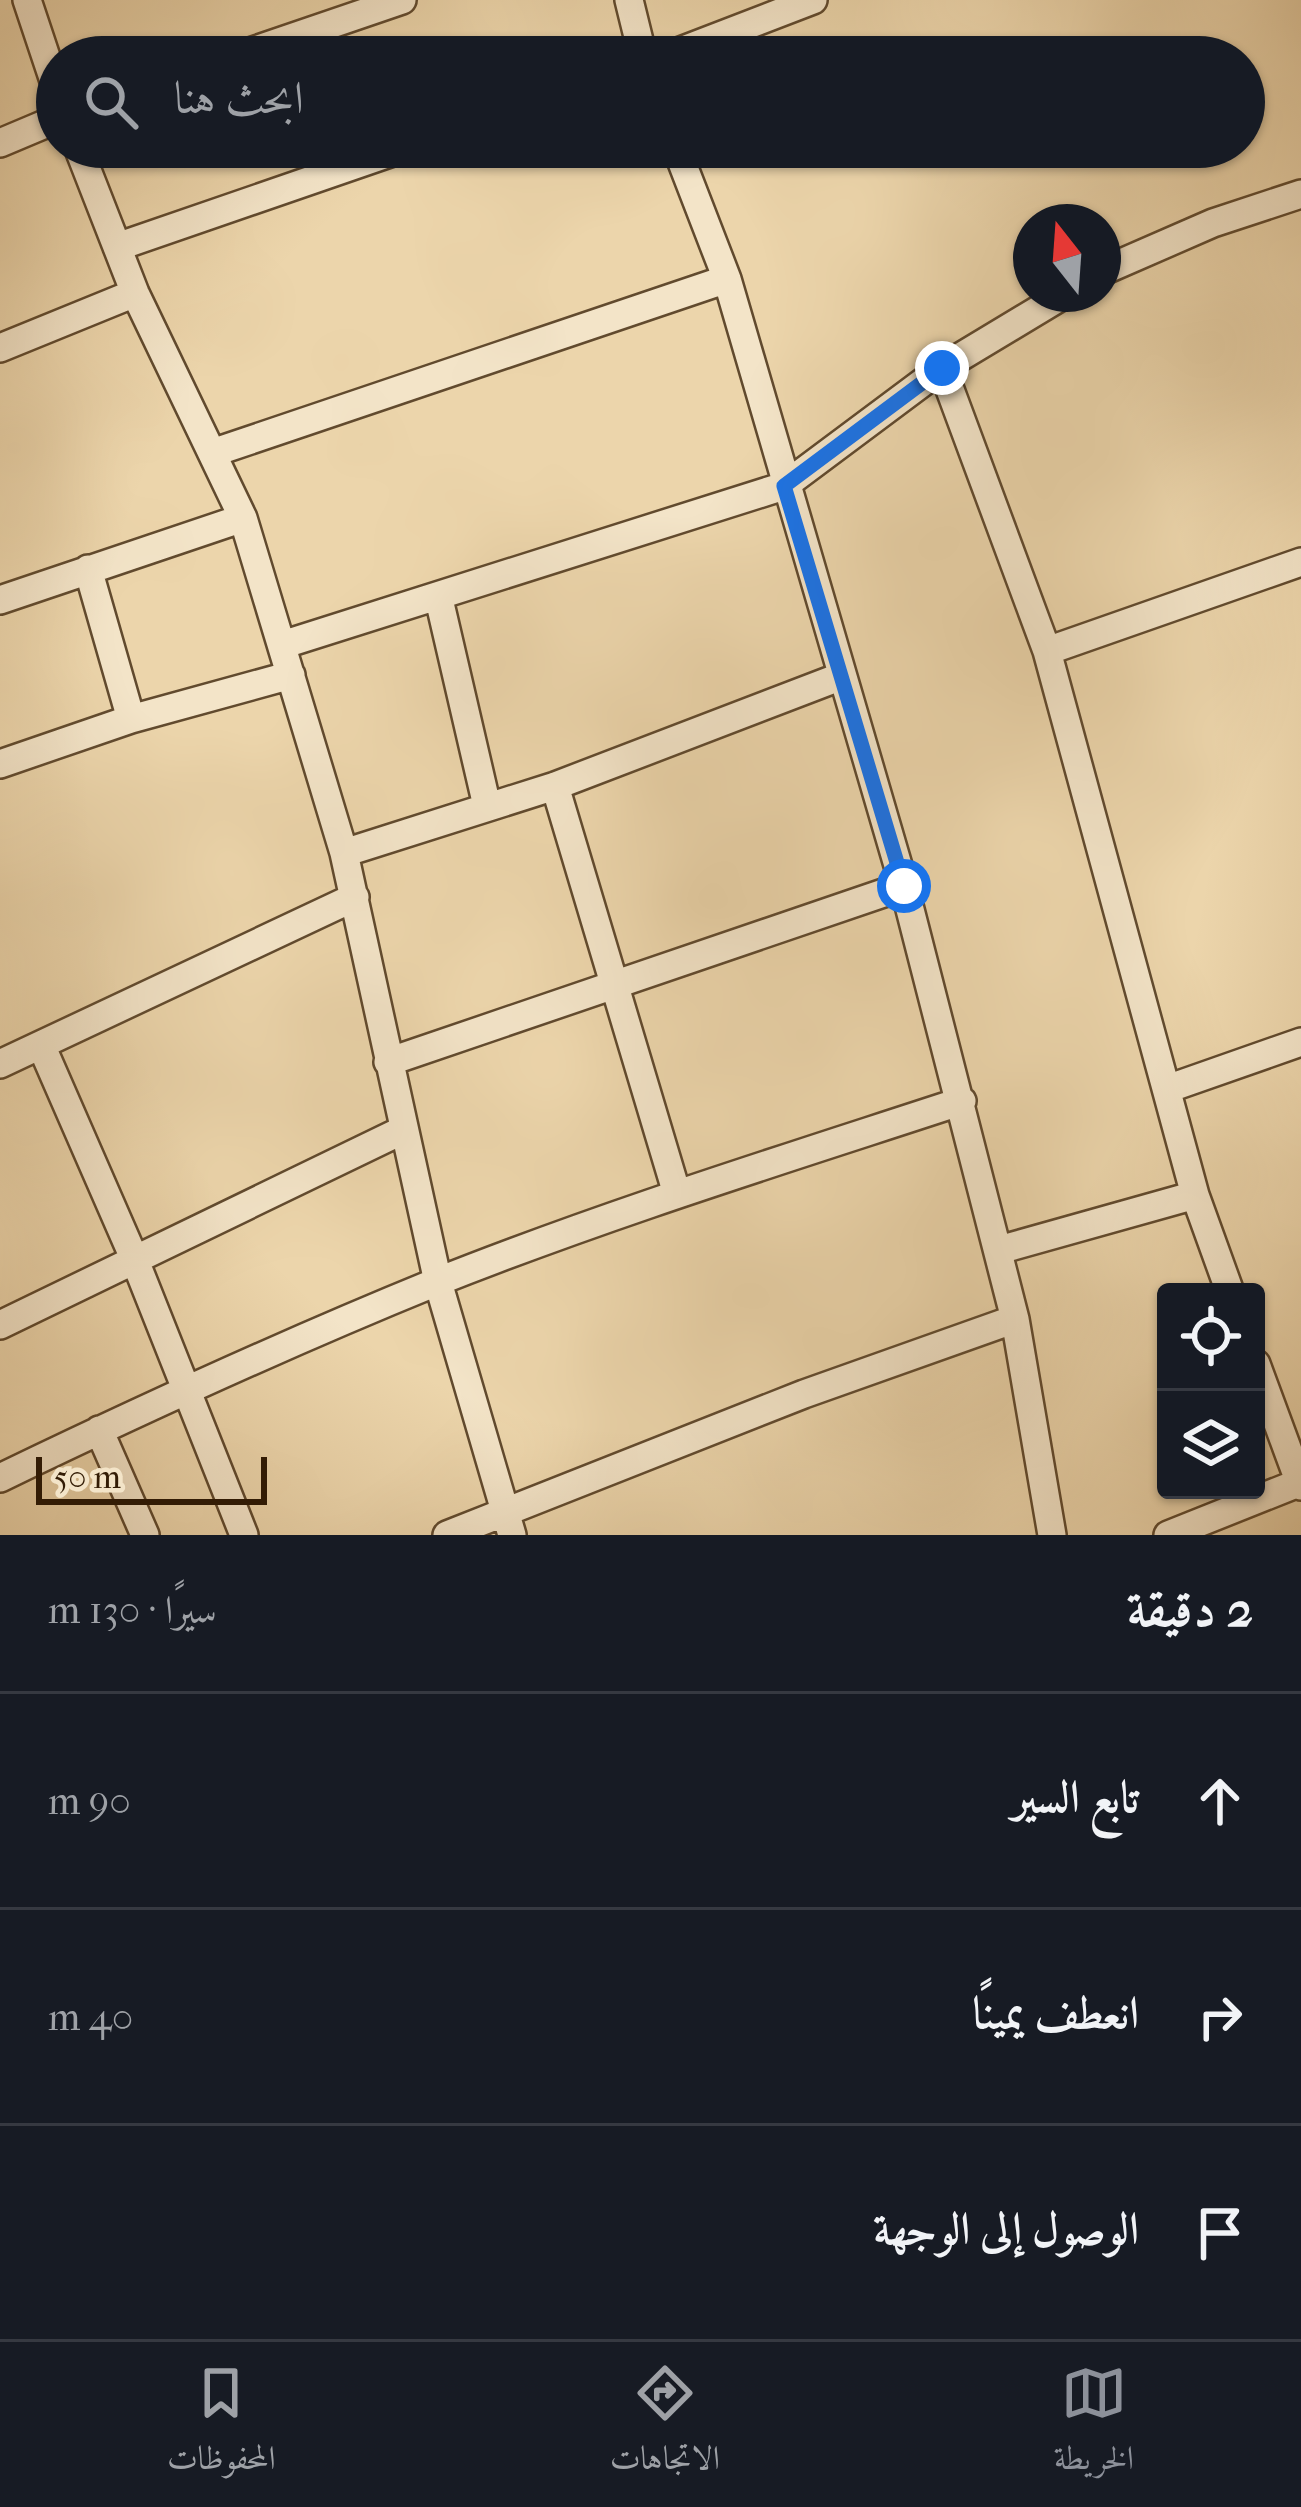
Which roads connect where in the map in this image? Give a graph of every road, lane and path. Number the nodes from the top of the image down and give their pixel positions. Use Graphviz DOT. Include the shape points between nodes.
graph roads {
  1 [pos="27,0"];
  2 [pos="402,0"];
  3 [pos="629,0"];
  4 [pos="813,0"];
  5 [pos="39,36"];
  6 [pos="297,36"];
  7 [pos="638,36"];
  8 [pos="720,36"];
  9 [pos="36,127"];
  10 [pos="0,142"];
  11 [pos="86,168"];
  12 [pos="346,168"];
  13 [pos="684,168"];
  14 [pos="1301,194"];
  15 [pos="117,247"];
  16 [pos="1121,263"];
  17 [pos="727,279"];
  18 [pos="135,293"];
  19 [pos="1035,312"];
  20 [pos="0,348"];
  21 [pos="942,368"];
  22 [pos="212,453"];
  23 [pos="784,486"];
  24 [pos="243,518"];
  25 [pos="1301,562"];
  26 [pos="88,569"];
  27 [pos="440,599"];
  28 [pos="0,600"];
  29 [pos="282,645"];
  30 [pos="1047,650"];
  31 [pos="291,675"];
  32 [pos="842,676"];
  33 [pos="131,719"];
  34 [pos="0,764"];
  35 [pos="555,786"];
  36 [pos="487,806"];
  37 [pos="344,853"];
  38 [pos="904,886"];
  39 [pos="355,897"];
  40 [pos="617,987"];
  41 [pos="1301,1042"];
  42 [pos="41,1045"];
  43 [pos="388,1062"];
  44 [pos="0,1064"];
  45 [pos="1167,1089"];
  46 [pos="962,1101"];
  47 [pos="403,1130"];
  48 [pos="677,1194"];
  49 [pos="1195,1195"];
  50 [pos="999,1250"];
  51 [pos="134,1258"];
  52 [pos="438,1282"];
  53 [pos="1227,1283"];
  54 [pos="1015,1318"];
  55 [pos="0,1325"];
  56 [pos="183,1388"];
  57 [pos="1265,1389"];
  58 [pos="99,1430"];
  59 [pos="0,1478"];
  60 [pos="1300,1484"];
  61 [pos="509,1522"];
  62 [pos="146,1535"];
  63 [pos="244,1535"];
  64 [pos="447,1535"];
  65 [pos="1052,1535"];
  66 [pos="1168,1535"];
  1 -- 5 [label="street"];
  2 -- 6 [label="street"];
  3 -- 7 [label="street"];
  4 -- 8 [label="street"];
  9 -- 10 [label="street"];
  11 -- 15 [label="street"];
  12 -- 15 [label="street"];
  13 -- 17 [label="street"];
  14 -- 16 [label="street"];
  15 -- 18 [label="street"];
  17 -- 22 [label="street"];
  17 -- 23 [label="street"];
  18 -- 20 [label="street"];
  18 -- 22 [label="street"];
  19 -- 21 [label="street"];
  21 -- 23 [label="street"];
  21 -- 30 [label="street"];
  22 -- 24 [label="street"];
  23 -- 27 [label="street"];
  23 -- 32 [label="street"];
  24 -- 26 [label="street"];
  24 -- 29 [label="street"];
  25 -- 30 [label="street"];
  26 -- 28 [label="street"];
  26 -- 33 [label="street"];
  27 -- 29 [label="street"];
  27 -- 36 [label="street"];
  29 -- 31 [label="street"];
  30 -- 45 [label="street"];
  31 -- 33 [label="street"];
  31 -- 37 [label="street"];
  32 -- 35 [label="street"];
  32 -- 38 [label="street"];
  33 -- 34 [label="street"];
  35 -- 36 [label="street"];
  35 -- 40 [label="street"];
  36 -- 37 [label="street"];
  37 -- 39 [label="street"];
  38 -- 40 [label="street"];
  38 -- 46 [label="street"];
  39 -- 42 [label="street"];
  39 -- 43 [label="street"];
  40 -- 43 [label="street"];
  40 -- 48 [label="street"];
  41 -- 45 [label="street"];
  42 -- 44 [label="street"];
  42 -- 51 [label="street"];
  43 -- 47 [label="street"];
  45 -- 49 [label="street"];
  46 -- 48 [label="street"];
  46 -- 50 [label="street"];
  47 -- 51 [label="street"];
  47 -- 52 [label="street"];
  48 -- 52 [label="street"];
  49 -- 50 [label="street"];
  49 -- 53 [label="street"];
  50 -- 54 [label="street"];
  51 -- 55 [label="street"];
  51 -- 56 [label="street"];
  52 -- 56 [label="street"];
  52 -- 61 [label="street"];
  54 -- 61 [label="street"];
  54 -- 65 [label="street"];
  56 -- 58 [label="street"];
  56 -- 63 [label="street"];
  57 -- 60 [label="street"];
  58 -- 59 [label="street"];
  58 -- 62 [label="street"];
  60 -- 66 [label="street"];
  61 -- 64 [label="street"];
}
